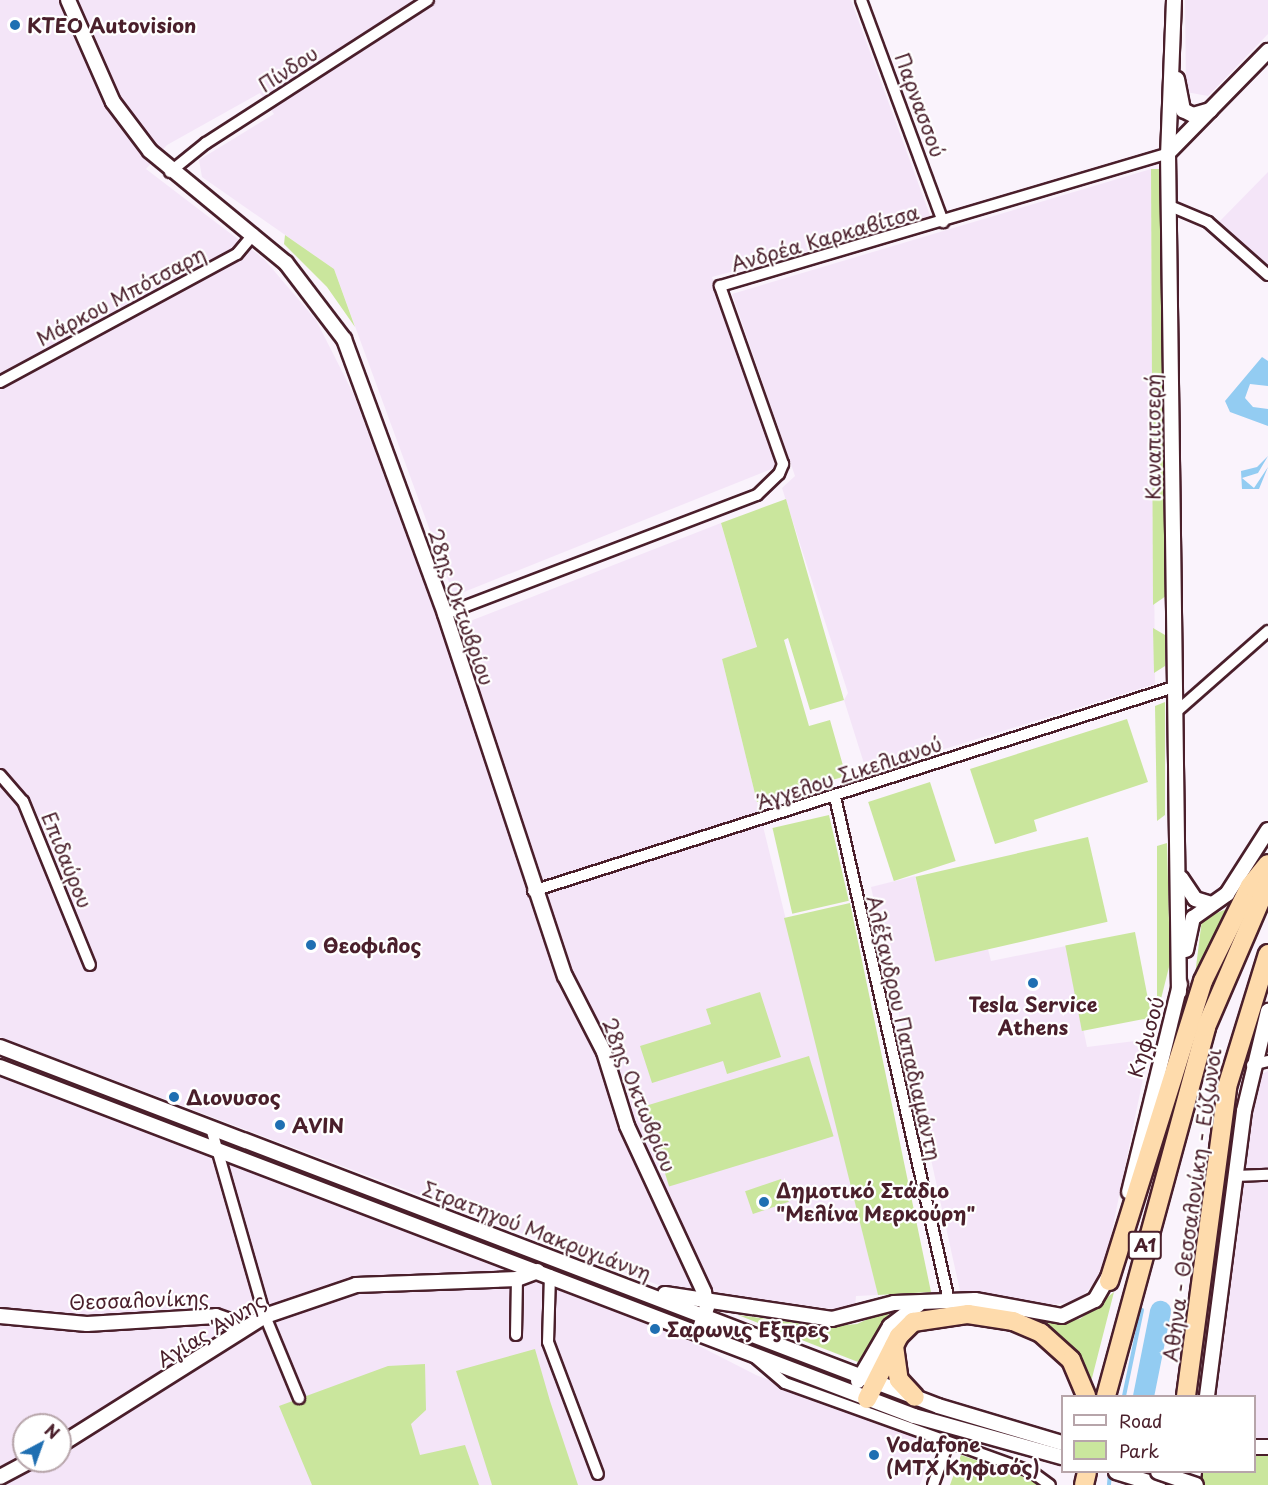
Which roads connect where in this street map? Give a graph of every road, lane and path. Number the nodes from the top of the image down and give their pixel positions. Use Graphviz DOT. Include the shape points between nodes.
graph roads {
  1 [pos="68,0"];
  2 [pos="428,0"];
  3 [pos="1174,0"];
  4 [pos="863,1"];
  5 [pos="1268,51"];
  6 [pos="1173,62"];
  7 [pos="1211,110"];
  8 [pos="1168,153"];
  9 [pos="170,172"];
  10 [pos="1170,206"];
  11 [pos="943,222"];
  12 [pos="254,234"];
  13 [pos="1268,275"];
  14 [pos="0,382"];
  15 [pos="445,614"];
  16 [pos="1268,631"];
  17 [pos="1174,687"];
  18 [pos="1175,713"];
  19 [pos="0,777"];
  20 [pos="835,797"];
  21 [pos="1268,831"];
  22 [pos="1268,864"];
  23 [pos="1179,873"];
  24 [pos="1268,883"];
  25 [pos="533,891"];
  26 [pos="1211,904"];
  27 [pos="1268,954"];
  28 [pos="90,965"];
  29 [pos="1179,992"];
  30 [pos="1268,1011"];
  31 [pos="0,1047"];
  32 [pos="1268,1061"];
  33 [pos="1252,1065"];
  34 [pos="0,1067"];
  35 [pos="211,1128"];
  36 [pos="215,1149"];
  37 [pos="1268,1175"];
  38 [pos="1235,1176"];
  39 [pos="543,1255"];
  40 [pos="544,1273"];
  41 [pos="517,1279"];
  42 [pos="1109,1281"];
  43 [pos="950,1301"];
  44 [pos="918,1305"];
  45 [pos="706,1307"];
  46 [pos="0,1316"];
  47 [pos="265,1316"];
  48 [pos="699,1332"];
  49 [pos="237,1333"];
  50 [pos="516,1335"];
  51 [pos="894,1346"];
  52 [pos="747,1351"];
  53 [pos="868,1378"];
  54 [pos="1086,1395"];
  55 [pos="1106,1395"];
  56 [pos="1186,1395"];
  57 [pos="1207,1395"];
  58 [pos="860,1396"];
  59 [pos="915,1397"];
  60 [pos="299,1398"];
  61 [pos="72,1437"];
  62 [pos="948,1443"];
  63 [pos="1061,1443"];
  64 [pos="1061,1457"];
  65 [pos="1119,1473"];
  66 [pos="1161,1473"];
  67 [pos="598,1474"];
  68 [pos="933,1485"];
  69 [pos="1050,1485"];
  70 [pos="1158,1485"];
  71 [pos="1194,1485"];
  1 -- 9 [label="street, 28ης Οκτωβρίου" via="113,102"];
  2 -- 9 [label="street, Πίνδου" via="206,143"];
  3 -- 6 [label="street, Καναπιτσερή"];
  4 -- 11 [label="street, Παρνασσού"];
  5 -- 7 [label="street"];
  6 -- 7 [label="street" via="1181,108 1193,115"];
  6 -- 8 [label="street, Καναπιτσερή"];
  7 -- 8 [label="street"];
  8 -- 10 [label="street, Καναπιτσερή"];
  8 -- 11 [label="street, Ανδρέα Καρκαβίτσα"];
  9 -- 12 [label="street, 28ης Οκτωβρίου"];
  10 -- 13 [label="street" via="1208,222"];
  10 -- 17 [label="street, Καναπιτσερή"];
  11 -- 15 [label="street, Ανδρέα Καρκαβίτσα" via="720,286 783,464 761,492"];
  12 -- 14 [label="street, Μάρκου Μπότσαρη" via="237,254"];
  12 -- 15 [label="street, 28ης Οκτωβρίου" via="306,284 344,339"];
  15 -- 25 [label="street, 28ης Οκτωβρίου"];
  16 -- 18 [label="street"];
  17 -- 18 [label="street, Καναπιτσερή"];
  17 -- 20 [label="street, Άγγελου Σικελιανού"];
  18 -- 23 [label="street, Καναπιτσερή"];
  19 -- 28 [label="street, Επιδαύρου" via="23,801"];
  20 -- 25 [label="street, Άγγελου Σικελιανού"];
  20 -- 43 [label="street, Αλέξανδρου Παπαδιαμάντη"];
  21 -- 26 [label="street, Κηφισού" via="1227,894"];
  22 -- 42 [label="highway" via="1234,913 1203,981"];
  23 -- 26 [label="street" via="1195,899"];
  23 -- 29 [label="street, Καναπιτσερή"];
  24 -- 55 [label="highway, Αθήνα - Θεσσαλονίκη - Εύζωνοι / Α1" via="1206,1027"];
  25 -- 45 [label="street, 28ης Οκτωβρίου" via="565,976 604,1052 627,1126"];
  26 -- 29 [label="street, Κηφισού" via="1190,923"];
  27 -- 56 [label="highway, Αθήνα - Θεσσαλονίκη - Εύζωνοι" via="1227,1087"];
  29 -- 42 [label="street, Κηφισού" via="1154,1076"];
  30 -- 33 [label="street"];
  31 -- 35 [label="street, Στρατηγού Μακρυγιάννη"];
  32 -- 33 [label="street"];
  33 -- 38 [label="street"];
  34 -- 36 [label="street, Στρατηγού Μακρυγιάννη"];
  35 -- 36 [label="street"];
  35 -- 39 [label="street, Στρατηγού Μακρυγιάννη"];
  36 -- 40 [label="street, Στρατηγού Μακρυγιάννη"];
  36 -- 47 [label="street"];
  37 -- 38 [label="street"];
  38 -- 57 [label="street"];
  39 -- 40 [label="street"];
  39 -- 45 [label="street, Στρατηγού Μακρυγιάννη" via="635,1290"];
  40 -- 41 [label="street, Αγίας Άννης"];
  40 -- 48 [label="street, Στρατηγού Μακρυγιάννη"];
  40 -- 67 [label="street" via="548,1341"];
  41 -- 47 [label="street, Αγίας Άννης" via="356,1285"];
  41 -- 50 [label="street"];
  42 -- 43 [label="street" via="1090,1304 1062,1316 987,1300"];
  43 -- 44 [label="street"];
  44 -- 45 [label="street" via="894,1303 832,1319"];
  44 -- 53 [label="street" via="890,1326"];
  45 -- 48 [label="street"];
  45 -- 53 [label="street"];
  46 -- 49 [label="street, Θεσσαλονίκης" via="87,1324 216,1316 227,1320"];
  47 -- 49 [label="street, Αγίας Άννης"];
  47 -- 60 [label="street"];
  48 -- 52 [label="street, Στρατηγού Μακρυγιάννη"];
  49 -- 61 [label="street, Αγίας Άννης"];
  51 -- 53 [label="highway"];
  51 -- 54 [label="highway" via="913,1322 929,1316 979,1314 1013,1321 1064,1351 1082,1377"];
  51 -- 59 [label="highway" via="899,1380"];
  52 -- 58 [label="street, Στρατηγού Μακρυγιάννη"];
  52 -- 62 [label="street" via="786,1383"];
  53 -- 58 [label="highway"];
  53 -- 59 [label="street"];
  58 -- 64 [label="street, Στρατηγού Μακρυγιάννη" via="932,1422"];
  59 -- 63 [label="street"];
  62 -- 68 [label="street"];
  62 -- 69 [label="street" via="1032,1472"];
  65 -- 70 [label="street"];
  66 -- 71 [label="street, bridge"];
}
